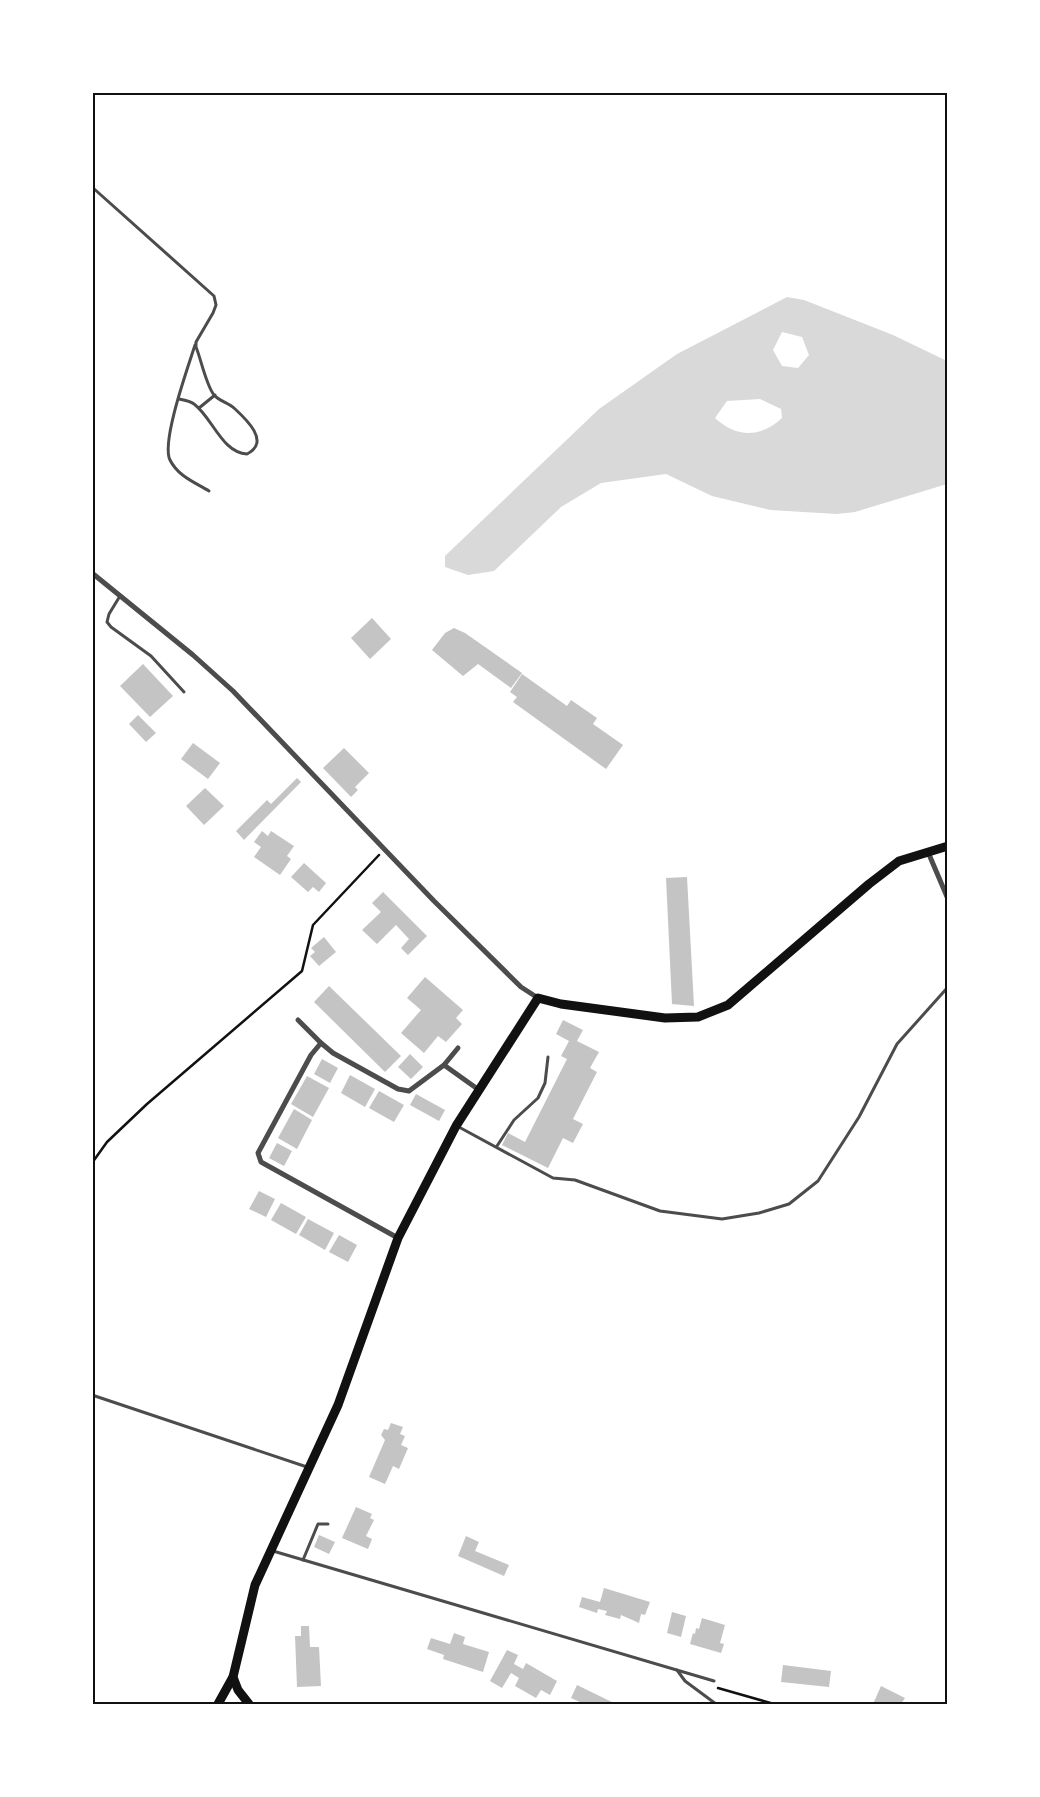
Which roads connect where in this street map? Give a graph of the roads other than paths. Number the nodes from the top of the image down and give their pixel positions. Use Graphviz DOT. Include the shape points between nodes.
graph roads {
  1 [pos="92,187"];
  2 [pos="196,342"];
  3 [pos="214,395"];
  4 [pos="179,398"];
  5 [pos="199,408"];
  6 [pos="209,491"];
  7 [pos="92,573"];
  8 [pos="121,596"];
  9 [pos="184,692"];
  10 [pos="948,846"];
  11 [pos="928,851"];
  12 [pos="948,899"];
  13 [pos="948,987"];
  14 [pos="538,998"];
  15 [pos="298,1020"];
  16 [pos="321,1043"];
  17 [pos="458,1048"];
  18 [pos="548,1057"];
  19 [pos="444,1064"];
  20 [pos="479,1090"];
  21 [pos="456,1126"];
  22 [pos="497,1146"];
  23 [pos="398,1238"];
  24 [pos="92,1395"];
  25 [pos="310,1468"];
  26 [pos="328,1524"];
  27 [pos="269,1550"];
  28 [pos="303,1560"];
  29 [pos="676,1669"];
  30 [pos="233,1678"];
  31 [pos="714,1681"];
  32 [pos="218,1704"];
  33 [pos="249,1704"];
  34 [pos="716,1704"];
  1 -- 2 [label="lane" via="214,296 216,305 213,313"];
  2 -- 3 [label="lane"];
  2 -- 4 [label="lane"];
  3 -- 5 [label="lane"];
  3 -- 5 [label="lane" via="234,408 257,434 257,445 253,451 248,454 235,451"];
  4 -- 5 [label="lane"];
  4 -- 6 [label="lane" via="170,429 170,459 180,474"];
  7 -- 8 [label="street"];
  8 -- 9 [label="lane" via="108,614 107,622 151,656"];
  8 -- 14 [label="street" via="233,691 521,987"];
  10 -- 11 [label="main road"];
  11 -- 12 [label="street"];
  11 -- 14 [label="main road" via="898,861 728,1005 698,1017 665,1018"];
  13 -- 22 [label="lane" via="897,1044 858,1117 818,1181 789,1204 722,1219 660,1211 575,1180 553,1178"];
  14 -- 20 [label="main road"];
  15 -- 16 [label="street"];
  16 -- 19 [label="street" via="398,1089 409,1091"];
  16 -- 23 [label="street" via="311,1055 258,1153 261,1162"];
  17 -- 19 [label="street"];
  18 -- 22 [label="lane" via="545,1083 538,1098 514,1120"];
  19 -- 20 [label="street"];
  20 -- 21 [label="main road"];
  21 -- 22 [label="lane"];
  21 -- 23 [label="main road"];
  23 -- 25 [label="main road" via="338,1405"];
  24 -- 25 [label="lane"];
  25 -- 27 [label="main road"];
  26 -- 28 [label="lane" via="318,1524"];
  27 -- 28 [label="lane"];
  27 -- 30 [label="main road" via="255,1585"];
  28 -- 29 [label="lane"];
  29 -- 31 [label="lane"];
  29 -- 34 [label="lane" via="685,1681"];
  30 -- 32 [label="main road"];
  30 -- 33 [label="main road"];
}
